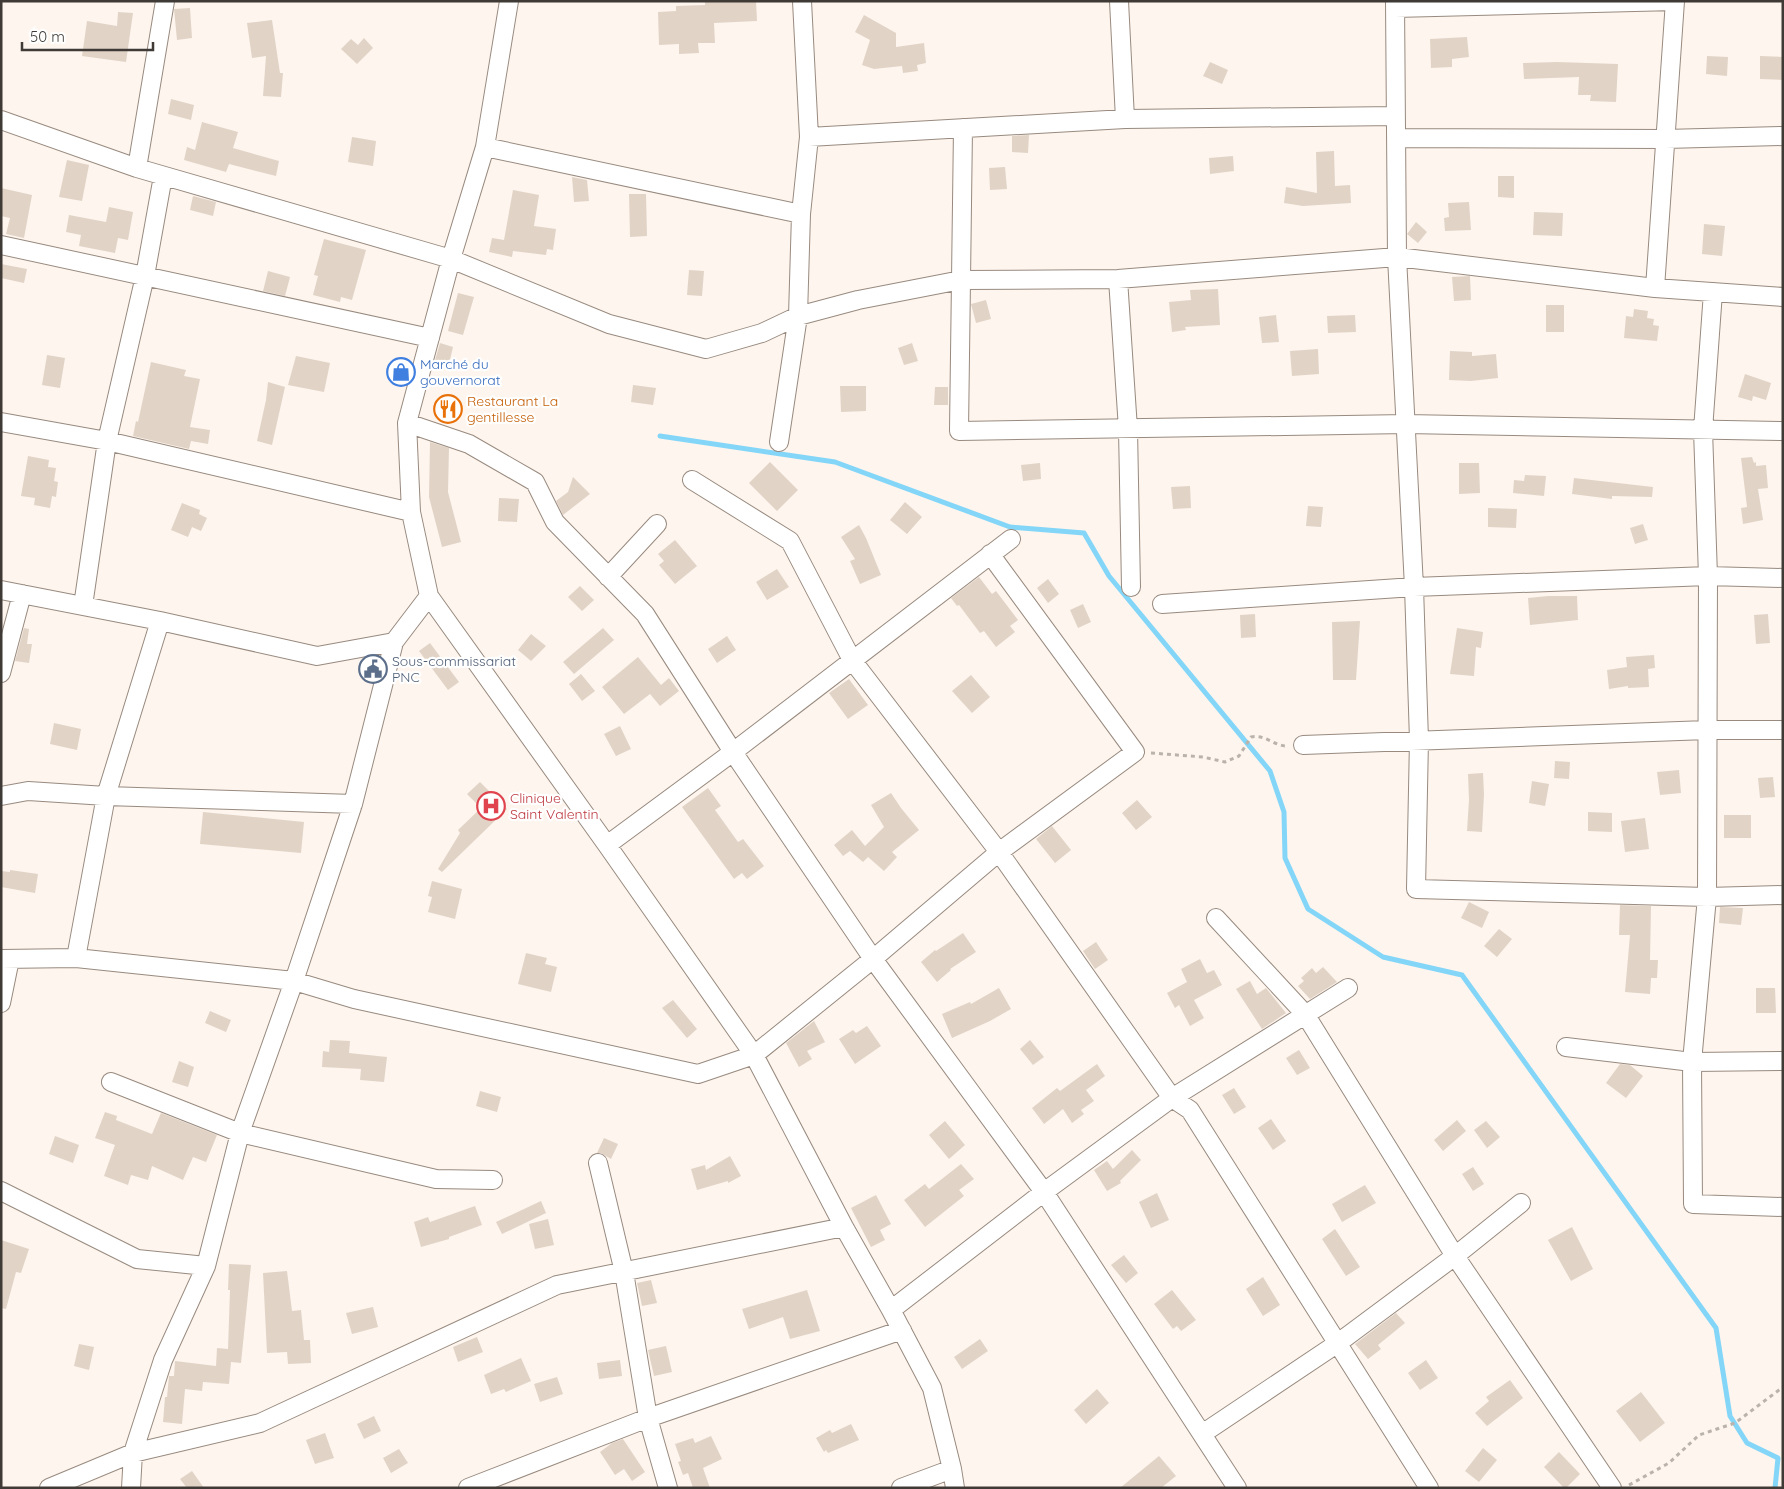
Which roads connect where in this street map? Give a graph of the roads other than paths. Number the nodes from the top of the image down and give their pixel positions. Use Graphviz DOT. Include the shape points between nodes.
graph roads {
  1 [pos="165,1"];
  2 [pos="509,1"];
  3 [pos="802,1"];
  4 [pos="1119,1"];
  5 [pos="1675,1"];
  6 [pos="1395,4"];
  7 [pos="1396,116"];
  8 [pos="1,120"];
  9 [pos="1126,120"];
  10 [pos="963,128"];
  11 [pos="1783,136"];
  12 [pos="808,137"];
  13 [pos="1396,138"];
  14 [pos="1665,139"];
  15 [pos="486,147"];
  16 [pos="137,168"];
  17 [pos="163,176"];
  18 [pos="801,214"];
  19 [pos="1,245"];
  20 [pos="1396,257"];
  21 [pos="451,259"];
  22 [pos="145,276"];
  23 [pos="1118,278"];
  24 [pos="961,280"];
  25 [pos="1655,288"];
  26 [pos="1713,292"];
  27 [pos="1783,297"];
  28 [pos="798,316"];
  29 [pos="430,338"];
  30 [pos="1,422"];
  31 [pos="407,423"];
  32 [pos="1406,424"];
  33 [pos="1128,429"];
  34 [pos="1704,430"];
  35 [pos="1783,432"];
  36 [pos="108,441"];
  37 [pos="779,442"];
  38 [pos="692,480"];
  39 [pos="411,512"];
  40 [pos="657,524"];
  41 [pos="1011,539"];
  42 [pos="990,554"];
  43 [pos="1708,576"];
  44 [pos="608,577"];
  45 [pos="1783,578"];
  46 [pos="1131,587"];
  47 [pos="1414,587"];
  48 [pos="1,590"];
  49 [pos="22,594"];
  50 [pos="429,596"];
  51 [pos="1162,604"];
  52 [pos="83,606"];
  53 [pos="160,621"];
  54 [pos="394,642"];
  55 [pos="852,660"];
  56 [pos="1,673"];
  57 [pos="1707,730"];
  58 [pos="1783,730"];
  59 [pos="1419,740"];
  60 [pos="1303,745"];
  61 [pos="733,752"];
  62 [pos="1,796"];
  63 [pos="106,796"];
  64 [pos="353,804"];
  65 [pos="607,845"];
  66 [pos="999,852"];
  67 [pos="1783,895"];
  68 [pos="1707,897"];
  69 [pos="1216,918"];
  70 [pos="76,958"];
  71 [pos="5,959"];
  72 [pos="873,959"];
  73 [pos="294,981"];
  74 [pos="1348,988"];
  75 [pos="1,1003"];
  76 [pos="1305,1014"];
  77 [pos="1566,1047"];
  78 [pos="754,1055"];
  79 [pos="1783,1061"];
  80 [pos="1692,1062"];
  81 [pos="111,1082"];
  82 [pos="1172,1098"];
  83 [pos="240,1132"];
  84 [pos="598,1163"];
  85 [pos="493,1180"];
  86 [pos="1,1191"];
  87 [pos="1044,1192"];
  88 [pos="1521,1203"];
  89 [pos="1783,1207"];
  90 [pos="844,1227"];
  91 [pos="1455,1256"];
  92 [pos="206,1266"];
  93 [pos="624,1272"];
  94 [pos="891,1310"];
  95 [pos="902,1330"];
  96 [pos="1338,1343"];
  97 [pos="648,1418"];
  98 [pos="1202,1434"];
  99 [pos="133,1453"];
  100 [pos="952,1468"];
  101 [pos="1231,1486"];
  102 [pos="49,1488"];
  103 [pos="131,1488"];
  104 [pos="468,1488"];
  105 [pos="668,1488"];
  106 [pos="901,1488"];
  107 [pos="955,1488"];
  108 [pos="1429,1488"];
  109 [pos="1614,1488"];
  1 -- 16 [label="street"];
  2 -- 15 [label="street"];
  3 -- 12 [label="street"];
  4 -- 9 [label="street"];
  5 -- 6 [label="street"];
  5 -- 14 [label="street"];
  6 -- 7 [label="street"];
  7 -- 9 [label="street"];
  7 -- 13 [label="street"];
  8 -- 16 [label="street"];
  9 -- 10 [label="street"];
  10 -- 12 [label="street"];
  10 -- 24 [label="street"];
  11 -- 14 [label="street"];
  12 -- 18 [label="street"];
  13 -- 14 [label="street"];
  13 -- 20 [label="street"];
  14 -- 25 [label="street"];
  15 -- 18 [label="street"];
  15 -- 21 [label="street"];
  16 -- 17 [label="street"];
  17 -- 21 [label="street"];
  17 -- 22 [label="street"];
  18 -- 28 [label="street"];
  19 -- 22 [label="street"];
  20 -- 23 [label="street"];
  20 -- 25 [label="street"];
  20 -- 32 [label="street"];
  21 -- 28 [label="street" via="609,324 706,349 762,332"];
  21 -- 29 [label="street"];
  22 -- 29 [label="street"];
  22 -- 36 [label="street"];
  23 -- 24 [label="street"];
  23 -- 33 [label="street"];
  24 -- 28 [label="street" via="858,300"];
  24 -- 33 [label="street" via="959,431"];
  25 -- 26 [label="street"];
  26 -- 27 [label="street"];
  26 -- 34 [label="street"];
  28 -- 37 [label="street"];
  29 -- 31 [label="street"];
  30 -- 36 [label="street"];
  31 -- 39 [label="street"];
  31 -- 44 [label="street" via="469,444 535,482 555,522"];
  32 -- 33 [label="street"];
  32 -- 34 [label="street"];
  32 -- 47 [label="street"];
  33 -- 46 [label="street"];
  34 -- 35 [label="street"];
  34 -- 43 [label="street"];
  36 -- 39 [label="street"];
  36 -- 52 [label="street"];
  38 -- 55 [label="street" via="790,541"];
  39 -- 50 [label="street"];
  40 -- 44 [label="street"];
  41 -- 42 [label="street"];
  42 -- 55 [label="street"];
  42 -- 66 [label="street" via="1135,752"];
  43 -- 45 [label="street"];
  43 -- 47 [label="street"];
  43 -- 57 [label="street"];
  44 -- 61 [label="street" via="645,614"];
  47 -- 51 [label="street"];
  47 -- 59 [label="street"];
  48 -- 49 [label="street"];
  49 -- 52 [label="street"];
  49 -- 56 [label="street"];
  50 -- 54 [label="street"];
  50 -- 65 [label="street"];
  52 -- 53 [label="street"];
  53 -- 54 [label="street" via="317,656"];
  53 -- 63 [label="street"];
  54 -- 64 [label="street"];
  55 -- 61 [label="street"];
  55 -- 66 [label="street"];
  57 -- 58 [label="street"];
  57 -- 59 [label="street"];
  57 -- 68 [label="street"];
  59 -- 60 [label="street"];
  59 -- 68 [label="street" via="1416,889"];
  61 -- 65 [label="street"];
  61 -- 72 [label="street"];
  62 -- 63 [label="street" via="28,791"];
  63 -- 64 [label="street"];
  63 -- 70 [label="street"];
  64 -- 73 [label="street"];
  65 -- 78 [label="street"];
  66 -- 72 [label="street"];
  66 -- 82 [label="street"];
  67 -- 68 [label="street"];
  68 -- 80 [label="street"];
  69 -- 76 [label="street"];
  70 -- 71 [label="street"];
  70 -- 73 [label="street"];
  71 -- 75 [label="street"];
  72 -- 78 [label="street"];
  72 -- 87 [label="street"];
  73 -- 78 [label="street" via="354,999 698,1074"];
  73 -- 83 [label="street"];
  74 -- 76 [label="street"];
  76 -- 82 [label="street"];
  76 -- 91 [label="street"];
  77 -- 80 [label="street"];
  78 -- 90 [label="street"];
  79 -- 80 [label="street"];
  80 -- 89 [label="street" via="1693,1204"];
  81 -- 83 [label="street"];
  82 -- 87 [label="street"];
  82 -- 96 [label="street" via="1190,1110"];
  83 -- 85 [label="street" via="436,1179"];
  83 -- 92 [label="street"];
  84 -- 93 [label="street"];
  86 -- 92 [label="street" via="138,1259"];
  87 -- 94 [label="street"];
  87 -- 98 [label="street"];
  88 -- 91 [label="street"];
  90 -- 93 [label="street"];
  90 -- 94 [label="street"];
  91 -- 96 [label="street"];
  91 -- 109 [label="street"];
  92 -- 99 [label="street" via="162,1360"];
  93 -- 97 [label="street"];
  93 -- 99 [label="street" via="557,1285 260,1423"];
  94 -- 95 [label="street"];
  95 -- 97 [label="street"];
  95 -- 100 [label="street" via="932,1388"];
  96 -- 98 [label="street"];
  96 -- 108 [label="street"];
  97 -- 104 [label="street"];
  97 -- 105 [label="street"];
  98 -- 101 [label="street"];
  99 -- 102 [label="street"];
  99 -- 103 [label="street"];
  100 -- 106 [label="street"];
  100 -- 107 [label="street"];
}
